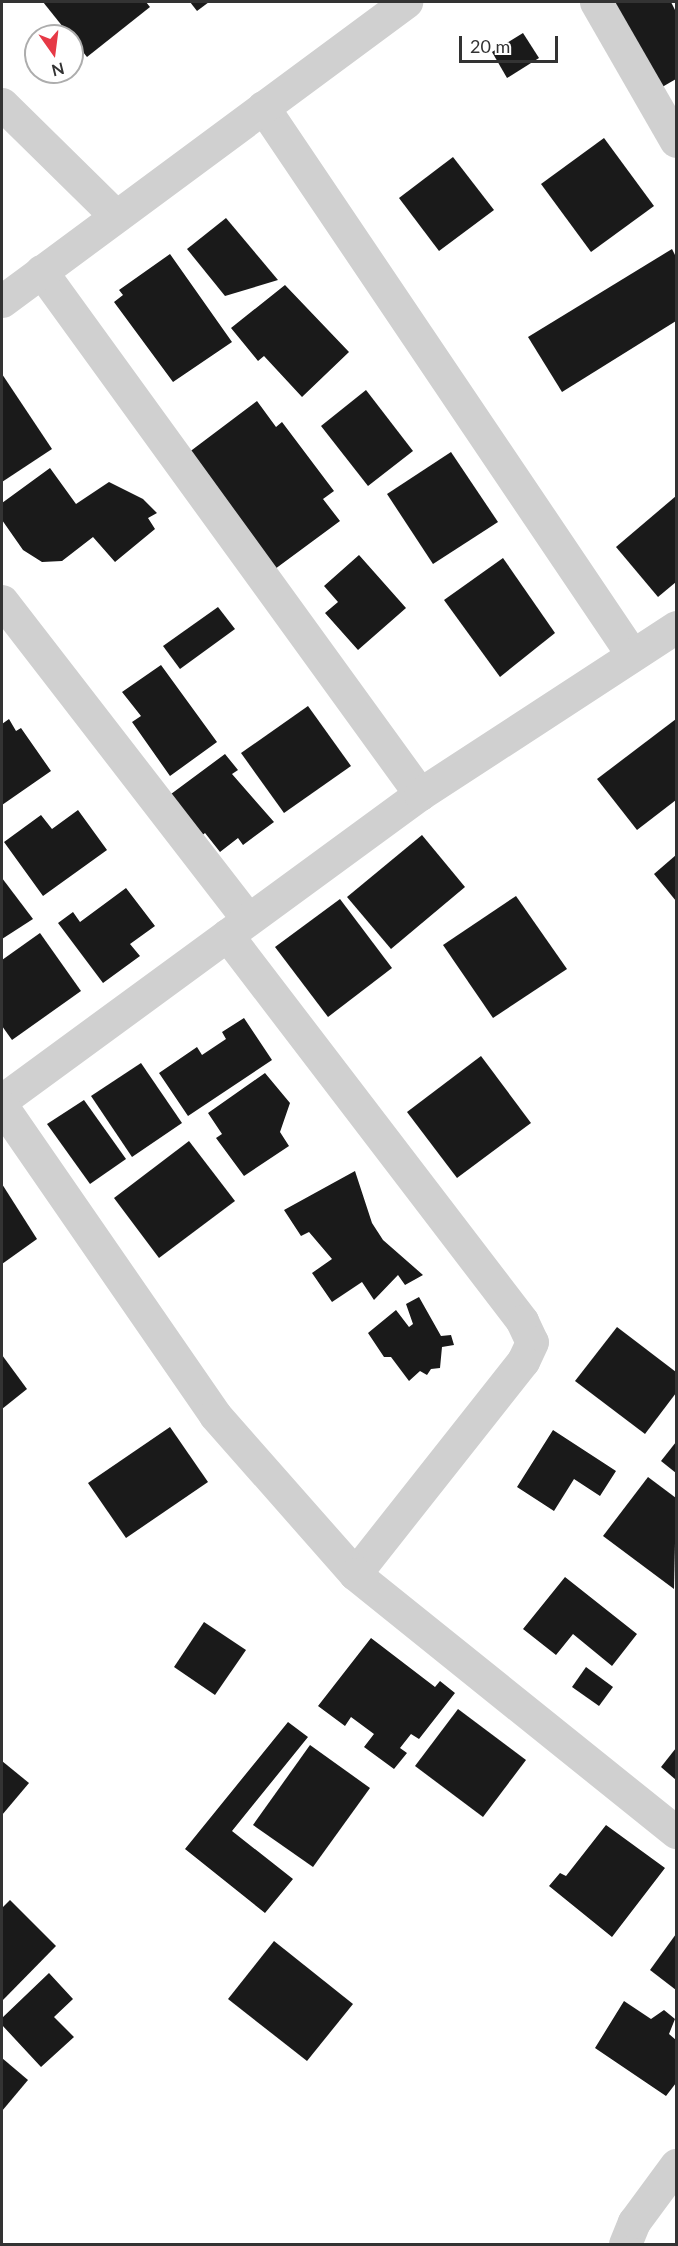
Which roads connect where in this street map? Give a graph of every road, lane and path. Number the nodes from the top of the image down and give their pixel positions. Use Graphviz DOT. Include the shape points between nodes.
graph roads {
  1 [pos="406,2"];
  2 [pos="596,2"];
  3 [pos="2,104"];
  4 [pos="263,107"];
  5 [pos="676,141"];
  6 [pos="116,216"];
  7 [pos="41,271"];
  8 [pos="2,301"];
  9 [pos="2,600"];
  10 [pos="676,627"];
  11 [pos="632,653"];
  12 [pos="420,794"];
  13 [pos="238,927"];
  14 [pos="2,1100"];
  15 [pos="2,1106"];
  16 [pos="355,1574"];
  17 [pos="676,1832"];
  18 [pos="676,2165"];
  19 [pos="625,2244"];
  1 -- 4 [label="street"];
  2 -- 5 [label="street"];
  3 -- 6 [label="street"];
  4 -- 6 [label="street"];
  4 -- 11 [label="street"];
  6 -- 7 [label="street"];
  7 -- 8 [label="street"];
  7 -- 12 [label="street"];
  9 -- 13 [label="street"];
  10 -- 11 [label="street"];
  11 -- 12 [label="street"];
  12 -- 13 [label="street"];
  13 -- 14 [label="street"];
  13 -- 16 [label="street" via="522,1320 532,1342 523,1361"];
  15 -- 16 [label="street" via="215,1415"];
  16 -- 17 [label="street"];
  18 -- 19 [label="street" via="634,2222"];
}
